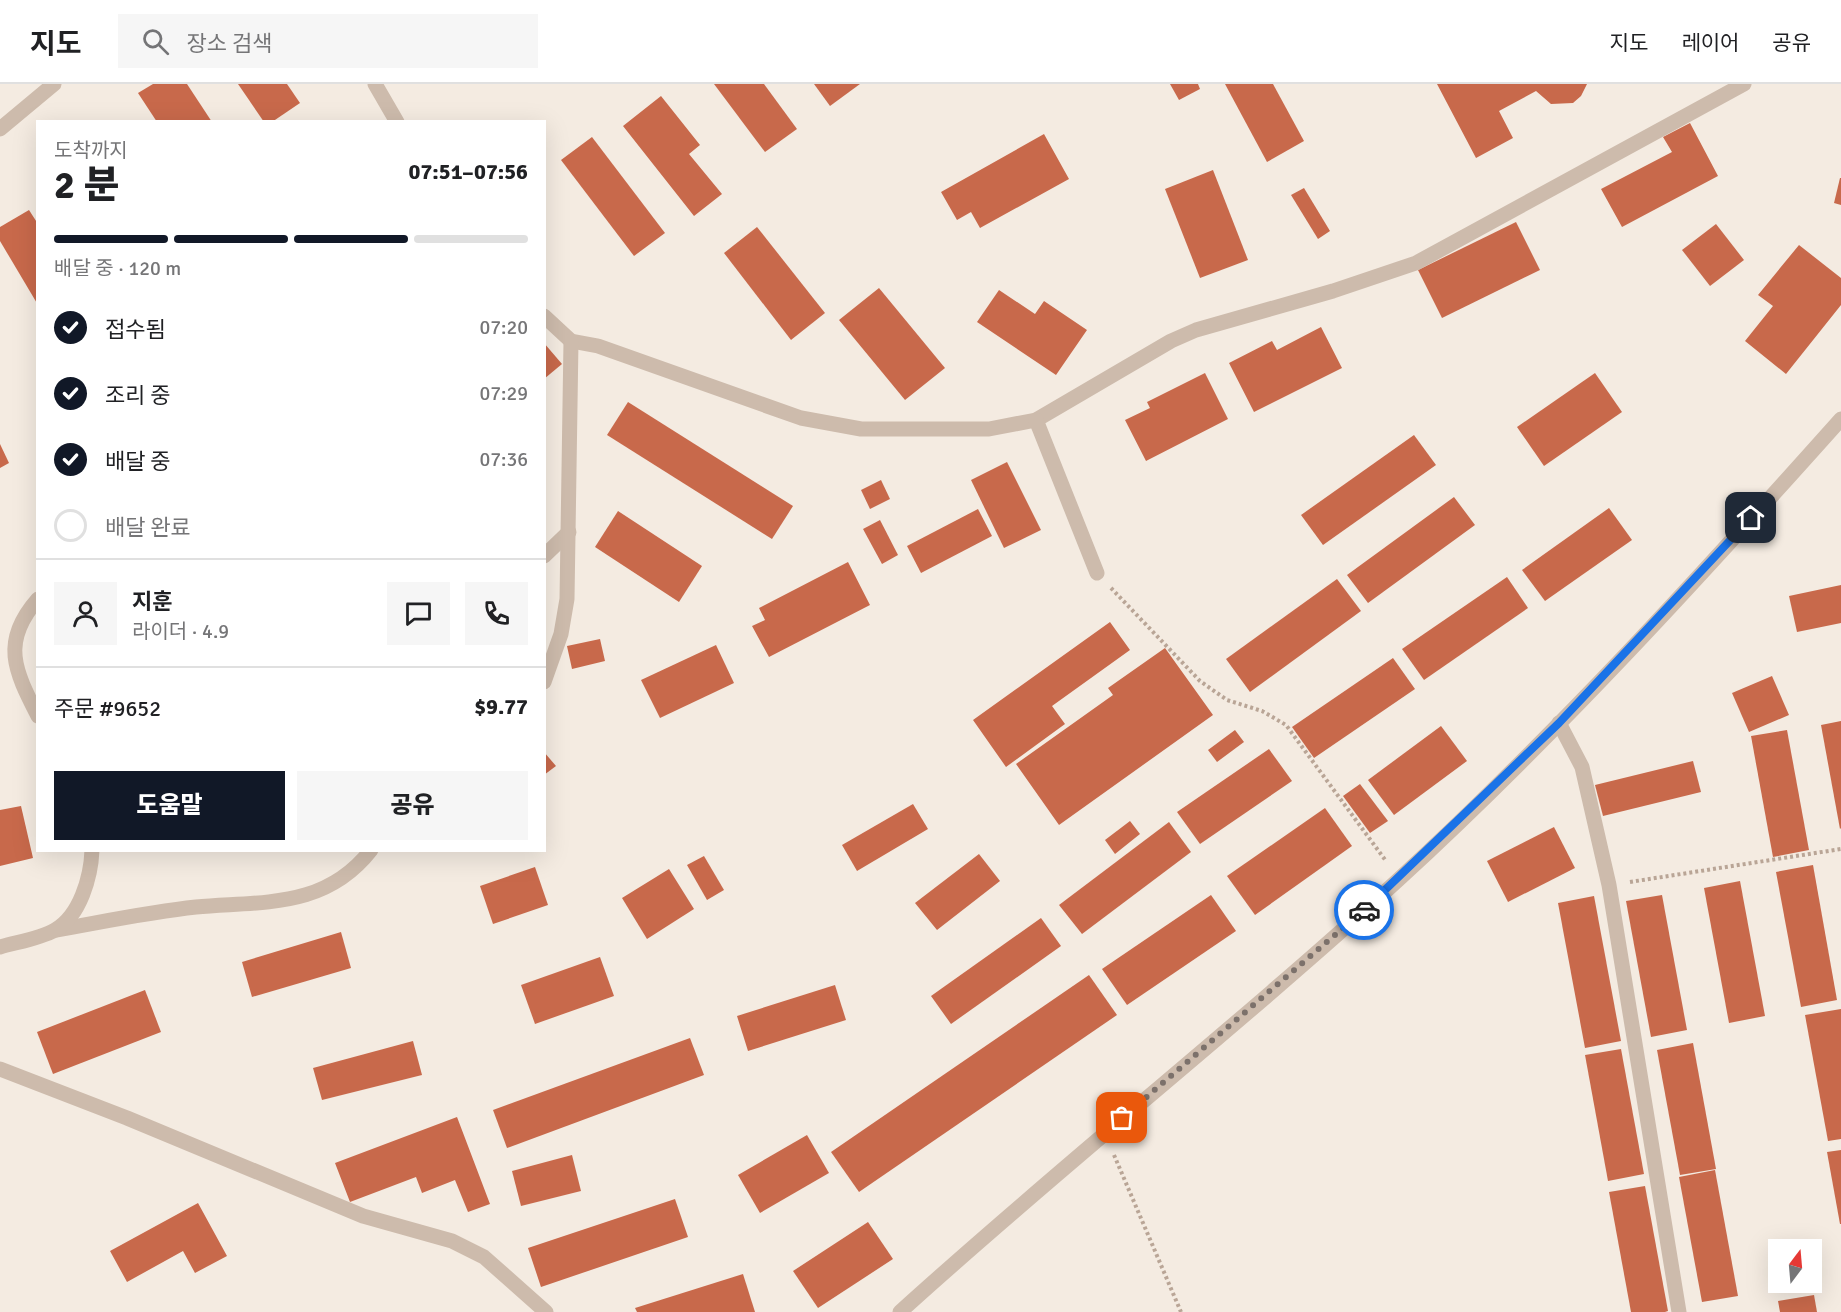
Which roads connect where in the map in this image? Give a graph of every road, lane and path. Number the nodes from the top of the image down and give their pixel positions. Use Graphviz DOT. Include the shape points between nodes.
graph roads {
  1 [pos="54,84"];
  2 [pos="375,84"];
  3 [pos="388,84"];
  4 [pos="1744,84"];
  5 [pos="394,116"];
  6 [pos="0,129"];
  7 [pos="546,318"];
  8 [pos="571,341"];
  9 [pos="1841,419"];
  10 [pos="1036,420"];
  11 [pos="569,532"];
  12 [pos="546,554"];
  13 [pos="1096,573"];
  14 [pos="36,602"];
  15 [pos="546,676"];
  16 [pos="36,712"];
  17 [pos="1559,723"];
  18 [pos="1841,849"];
  19 [pos="92,852"];
  20 [pos="370,852"];
  21 [pos="1399,878"];
  22 [pos="1609,885"];
  23 [pos="56,930"];
  24 [pos="0,947"];
  25 [pos="0,1069"];
  26 [pos="1104,1132"];
  27 [pos="546,1312"];
  28 [pos="900,1312"];
  29 [pos="1181,1312"];
  30 [pos="1680,1312"];
  1 -- 6 [label="street"];
  2 -- 5 [label="street"];
  3 -- 5 [label="street"];
  4 -- 10 [label="street" via="1416,263 1196,330"];
  7 -- 8 [label="street"];
  8 -- 10 [label="street" via="598,346 801,418 850,427 989,429"];
  8 -- 11 [label="street"];
  9 -- 17 [label="street"];
  10 -- 13 [label="street"];
  11 -- 12 [label="street"];
  11 -- 15 [label="street" via="567,599 561,634"];
  13 -- 21 [label="path" via="1200,681 1227,699 1262,711 1286,725"];
  14 -- 16 [label="street" via="18,624 10,651 14,670"];
  17 -- 21 [label="street"];
  17 -- 22 [label="street" via="1582,767"];
  18 -- 22 [label="path"];
  19 -- 23 [label="street" via="84,890 71,914"];
  20 -- 23 [label="street" via="356,870 324,889 289,901 196,907"];
  21 -- 26 [label="street"];
  22 -- 30 [label="street"];
  23 -- 24 [label="street"];
  25 -- 27 [label="street" via="363,1216 452,1241 484,1257"];
  26 -- 28 [label="street"];
  26 -- 29 [label="path"];
}
